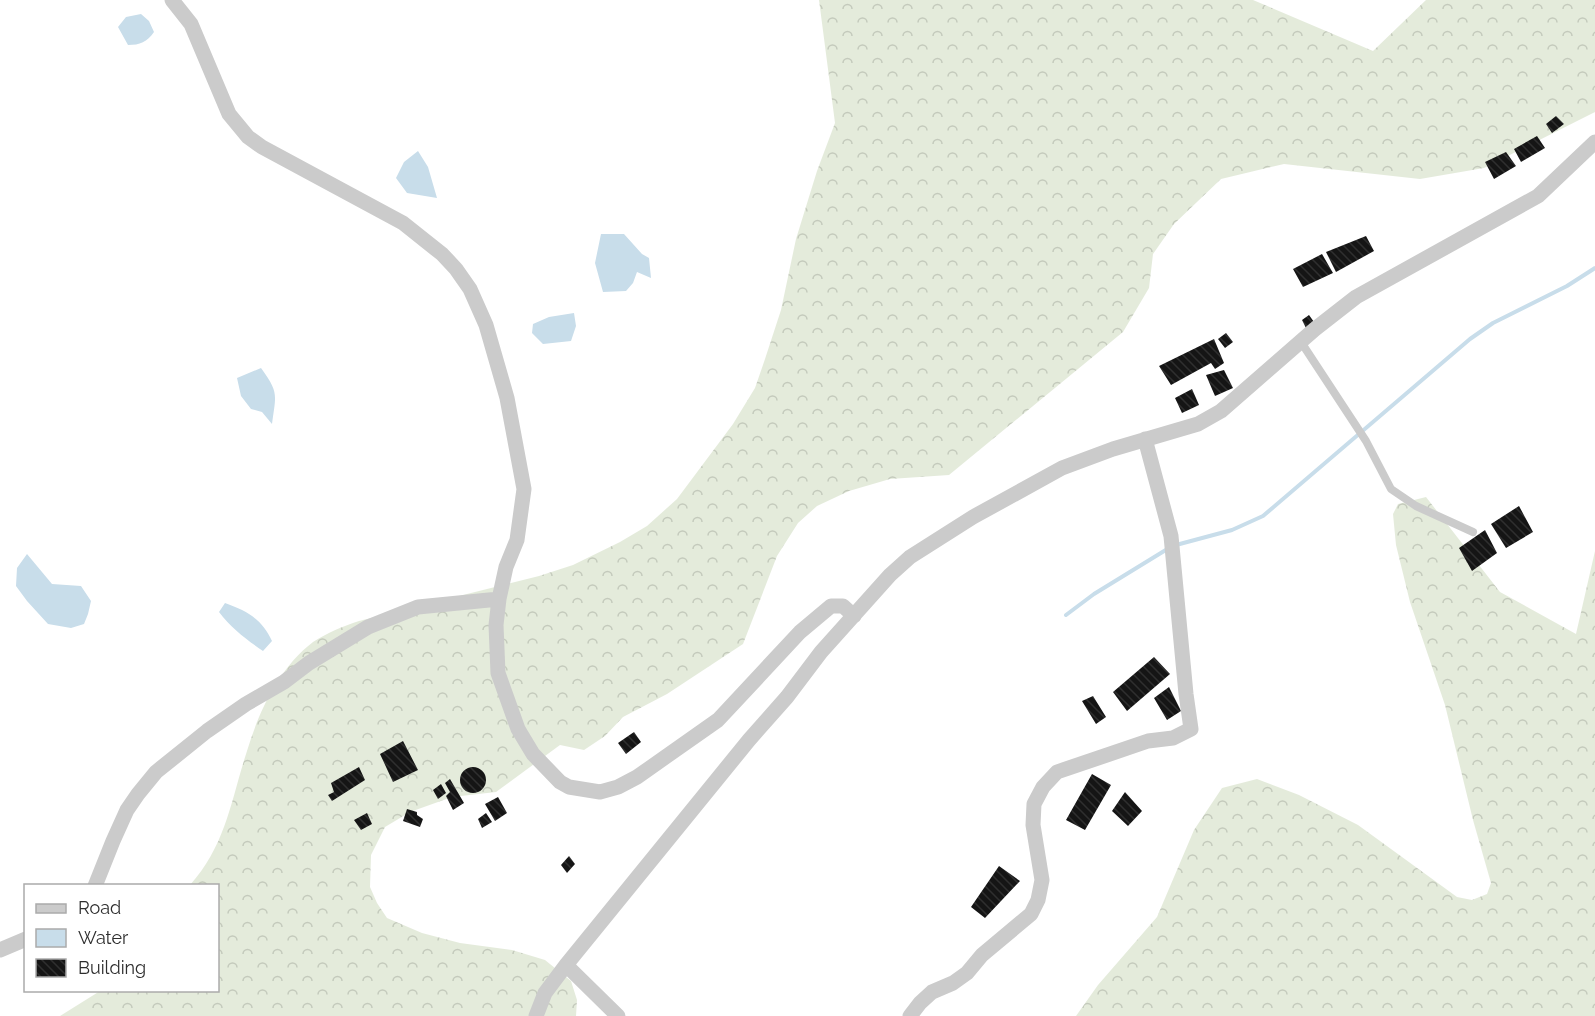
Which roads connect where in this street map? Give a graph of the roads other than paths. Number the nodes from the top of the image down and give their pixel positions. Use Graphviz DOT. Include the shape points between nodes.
graph roads {
  1 [pos="172,0"];
  2 [pos="1595,142"];
  3 [pos="1300,342"];
  4 [pos="1145,439"];
  5 [pos="1473,532"];
  6 [pos="499,599"];
  7 [pos="854,616"];
  8 [pos="95,884"];
  9 [pos="24,940"];
  10 [pos="0,950"];
  11 [pos="566,965"];
  12 [pos="536,1016"];
  13 [pos="618,1016"];
  14 [pos="910,1016"];
  1 -- 6 [label="street" via="191,24 229,114 248,137 403,223 442,254 470,290 486,325 507,398 524,489 517,540"];
  2 -- 3 [label="street" via="1538,196 1356,297"];
  3 -- 4 [label="street" via="1221,411 1198,424"];
  3 -- 5 [label="lane" via="1366,441 1391,489 1416,506"];
  4 -- 7 [label="street" via="1062,468 973,517 910,557"];
  4 -- 14 [label="street" via="1171,536 1191,729 1173,738 1148,741 1057,772 1034,804 1033,825 1042,880 1031,914 982,955 967,973 926,997"];
  6 -- 7 [label="street" via="498,673 518,729 533,754 560,782 600,792 637,777 718,720 800,632 831,606 843,606"];
  6 -- 8 [label="street" via="418,607 368,627 207,731 156,772 138,794 112,841"];
  7 -- 11 [label="street"];
  9 -- 10 [label="street"];
  11 -- 12 [label="street" via="545,993"];
  11 -- 13 [label="street"];
}
